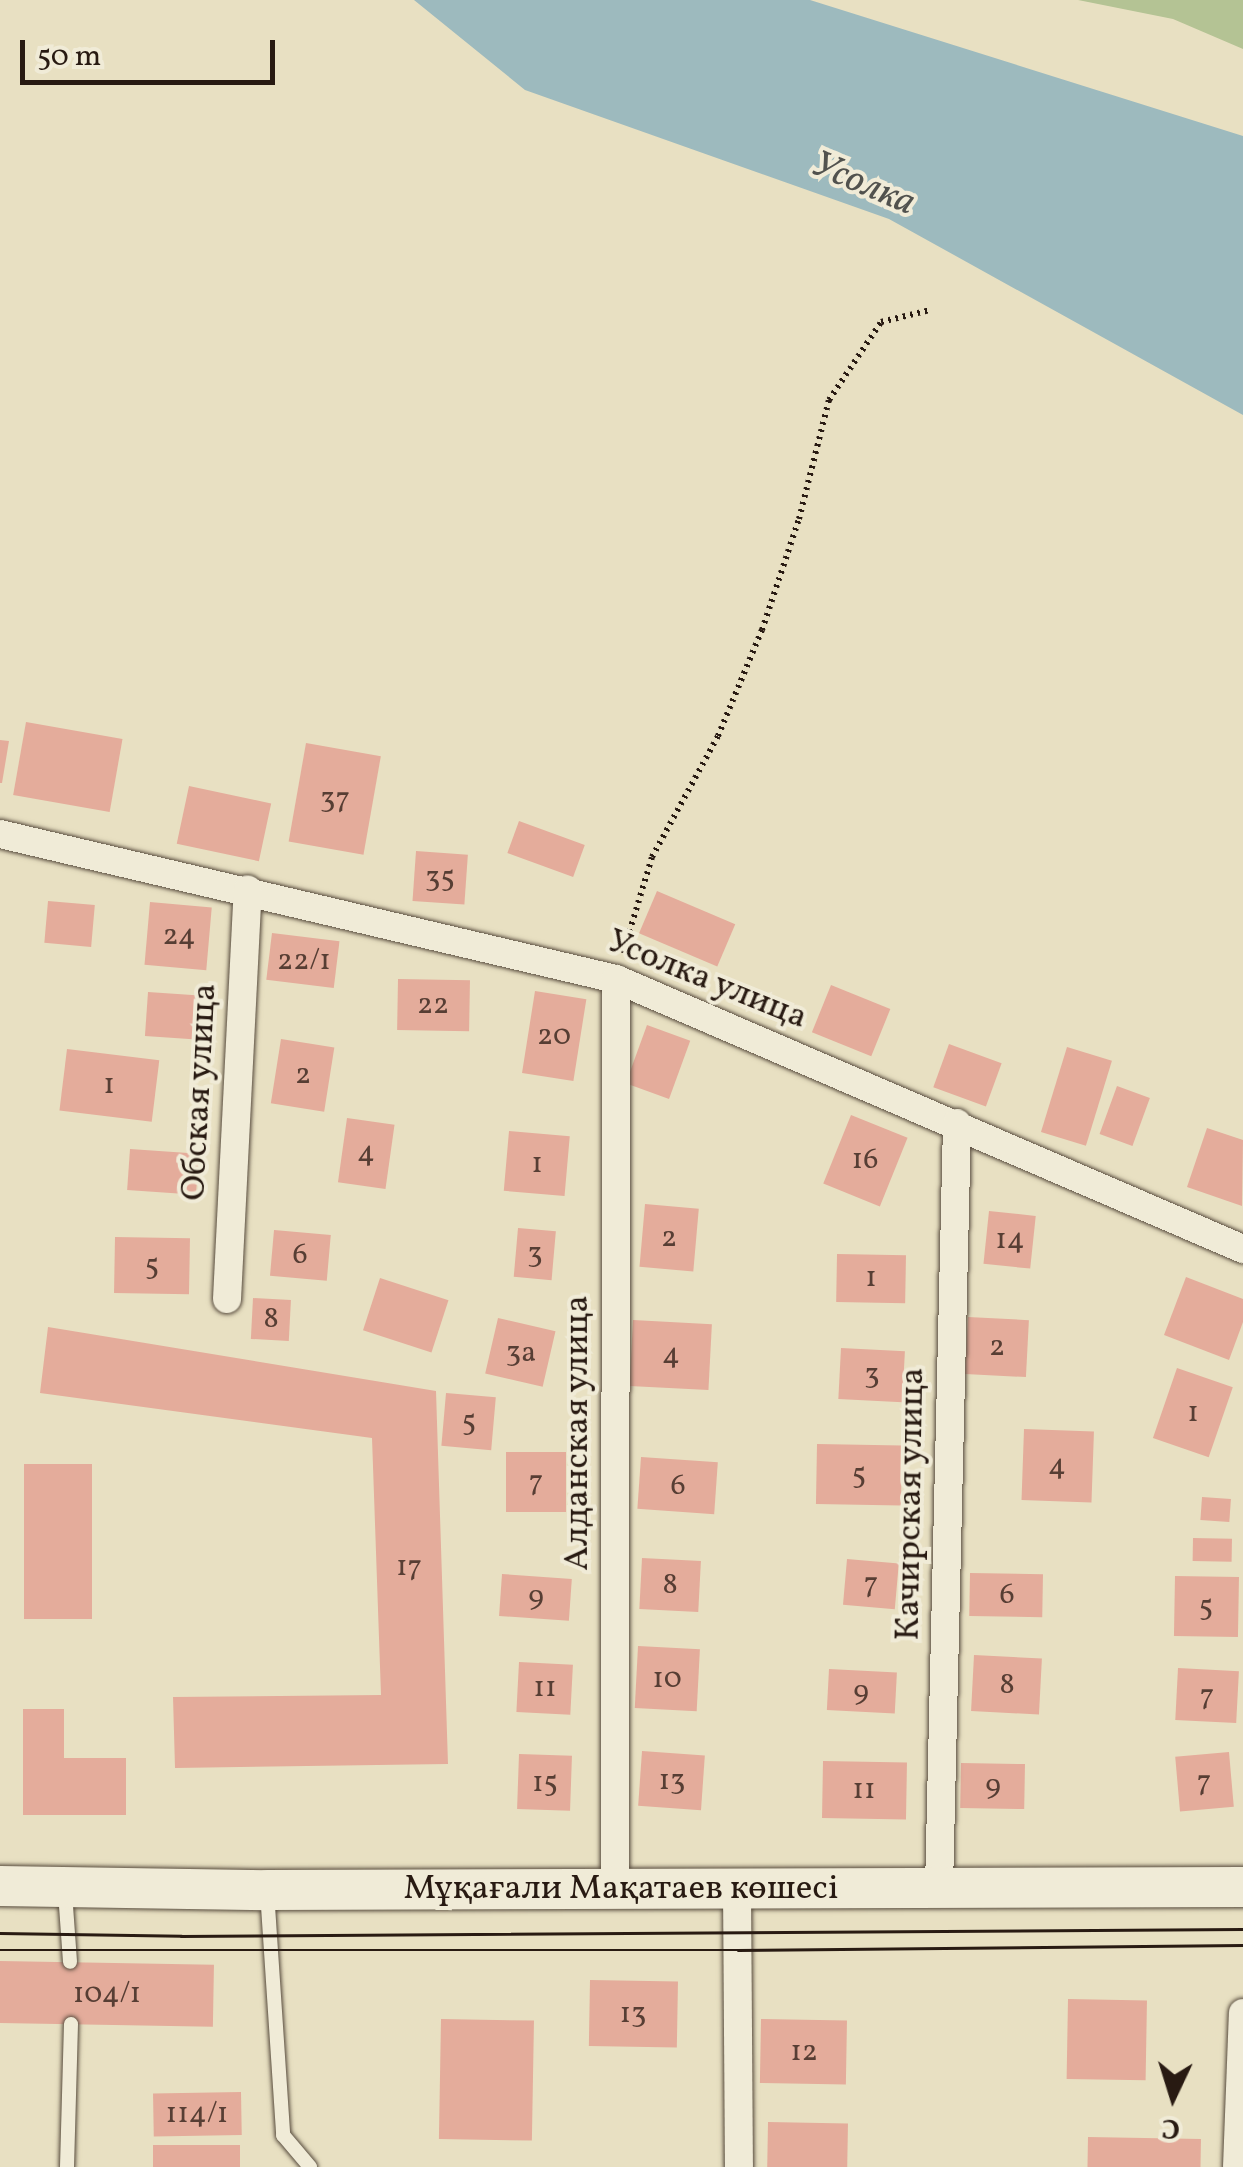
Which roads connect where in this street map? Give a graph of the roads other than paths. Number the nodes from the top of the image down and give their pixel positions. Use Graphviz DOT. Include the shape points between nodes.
graph roads {
  1 [pos="0,834"];
  2 [pos="248,890"];
  3 [pos="616,979"];
  4 [pos="958,1122"];
  5 [pos="1243,1249"];
  6 [pos="227,1299"];
  7 [pos="0,1886"];
  8 [pos="64,1886"];
  9 [pos="1243,1887"];
  10 [pos="614,1888"];
  11 [pos="737,1888"];
  12 [pos="940,1888"];
  13 [pos="267,1890"];
  14 [pos="70,1962"];
  15 [pos="70,2024"];
  16 [pos="1242,2026"];
  17 [pos="66,2167"];
  18 [pos="310,2167"];
  19 [pos="739,2167"];
  20 [pos="1237,2167"];
  1 -- 2 [label="street, Усолка улица"];
  2 -- 3 [label="street, Усолка улица"];
  2 -- 6 [label="street, Обская улица"];
  3 -- 4 [label="street, Усолка улица"];
  3 -- 10 [label="street, Алданская улица"];
  4 -- 5 [label="street, Усолка улица"];
  4 -- 12 [label="street, Качирская улица"];
  7 -- 8 [label="main road, Мұқағали Мақатаев көшесі"];
  8 -- 13 [label="main road, Мұқағали Мақатаев көшесі"];
  8 -- 14 [label="lane"];
  9 -- 12 [label="main road, Мұқағали Мақатаев көшесі"];
  10 -- 11 [label="main road, Мұқағали Мақатаев көшесі"];
  10 -- 13 [label="main road, Мұқағали Мақатаев көшесі"];
  11 -- 12 [label="main road, Мұқағали Мақатаев көшесі"];
  11 -- 19 [label="street"];
  13 -- 18 [label="lane" via="283,2135"];
  15 -- 17 [label="lane"];
  16 -- 20 [label="street"];
}
